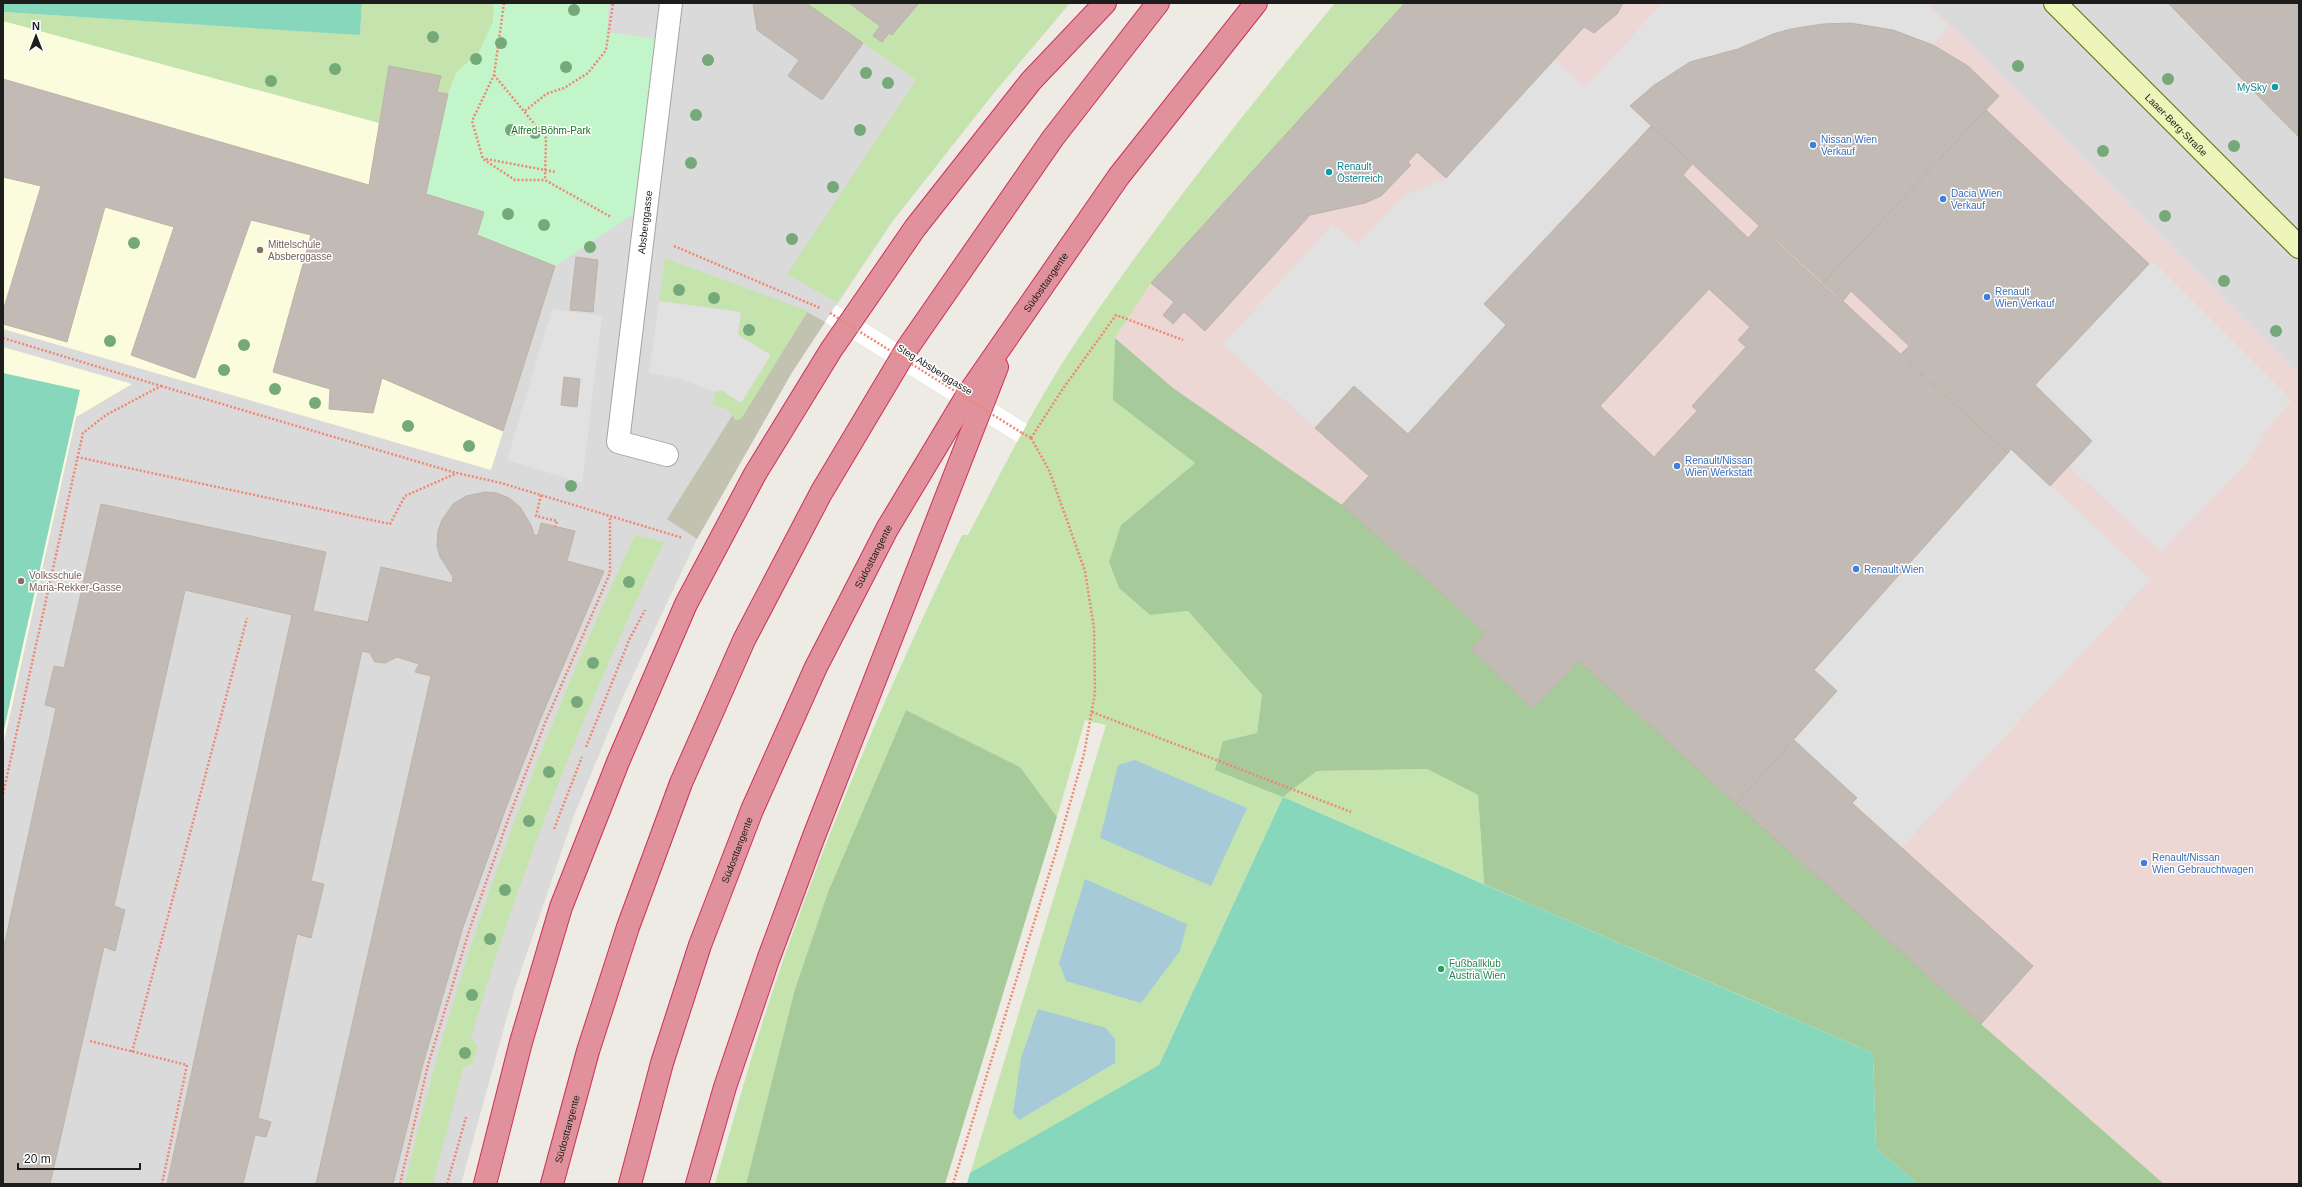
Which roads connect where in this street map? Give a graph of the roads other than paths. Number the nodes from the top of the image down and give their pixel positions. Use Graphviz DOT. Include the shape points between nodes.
graph roads {
  1 [pos="671,3"];
  2 [pos="1105,3"];
  3 [pos="1158,3"];
  4 [pos="1256,3"];
  5 [pos="2055,3"];
  6 [pos="2299,247"];
  7 [pos="1011,331"];
  8 [pos="667,456"];
  9 [pos="485,1184"];
  10 [pos="552,1184"];
  11 [pos="630,1184"];
  12 [pos="697,1184"];
  1 -- 8 [label="street, Absberggasse" via="618,442"];
  2 -- 9 [label="highway" via="1031,81 915,228 831,350 759,467 690,597 618,762 561,908 521,1042"];
  3 -- 10 [label="highway, Südosttangente" via="1053,138 908,347 821,493 744,640 680,784 628,927 588,1051"];
  4 -- 7 [label="highway, Südosttangente" via="1119,176"];
  5 -- 6 [label="main road, Laaer-Berg-Straße"];
  7 -- 11 [label="highway, Südosttangente" via="968,394 887,529 816,667 758,796 700,945 662,1063"];
  7 -- 12 [label="highway" via="768,960 725,1087"];
}
